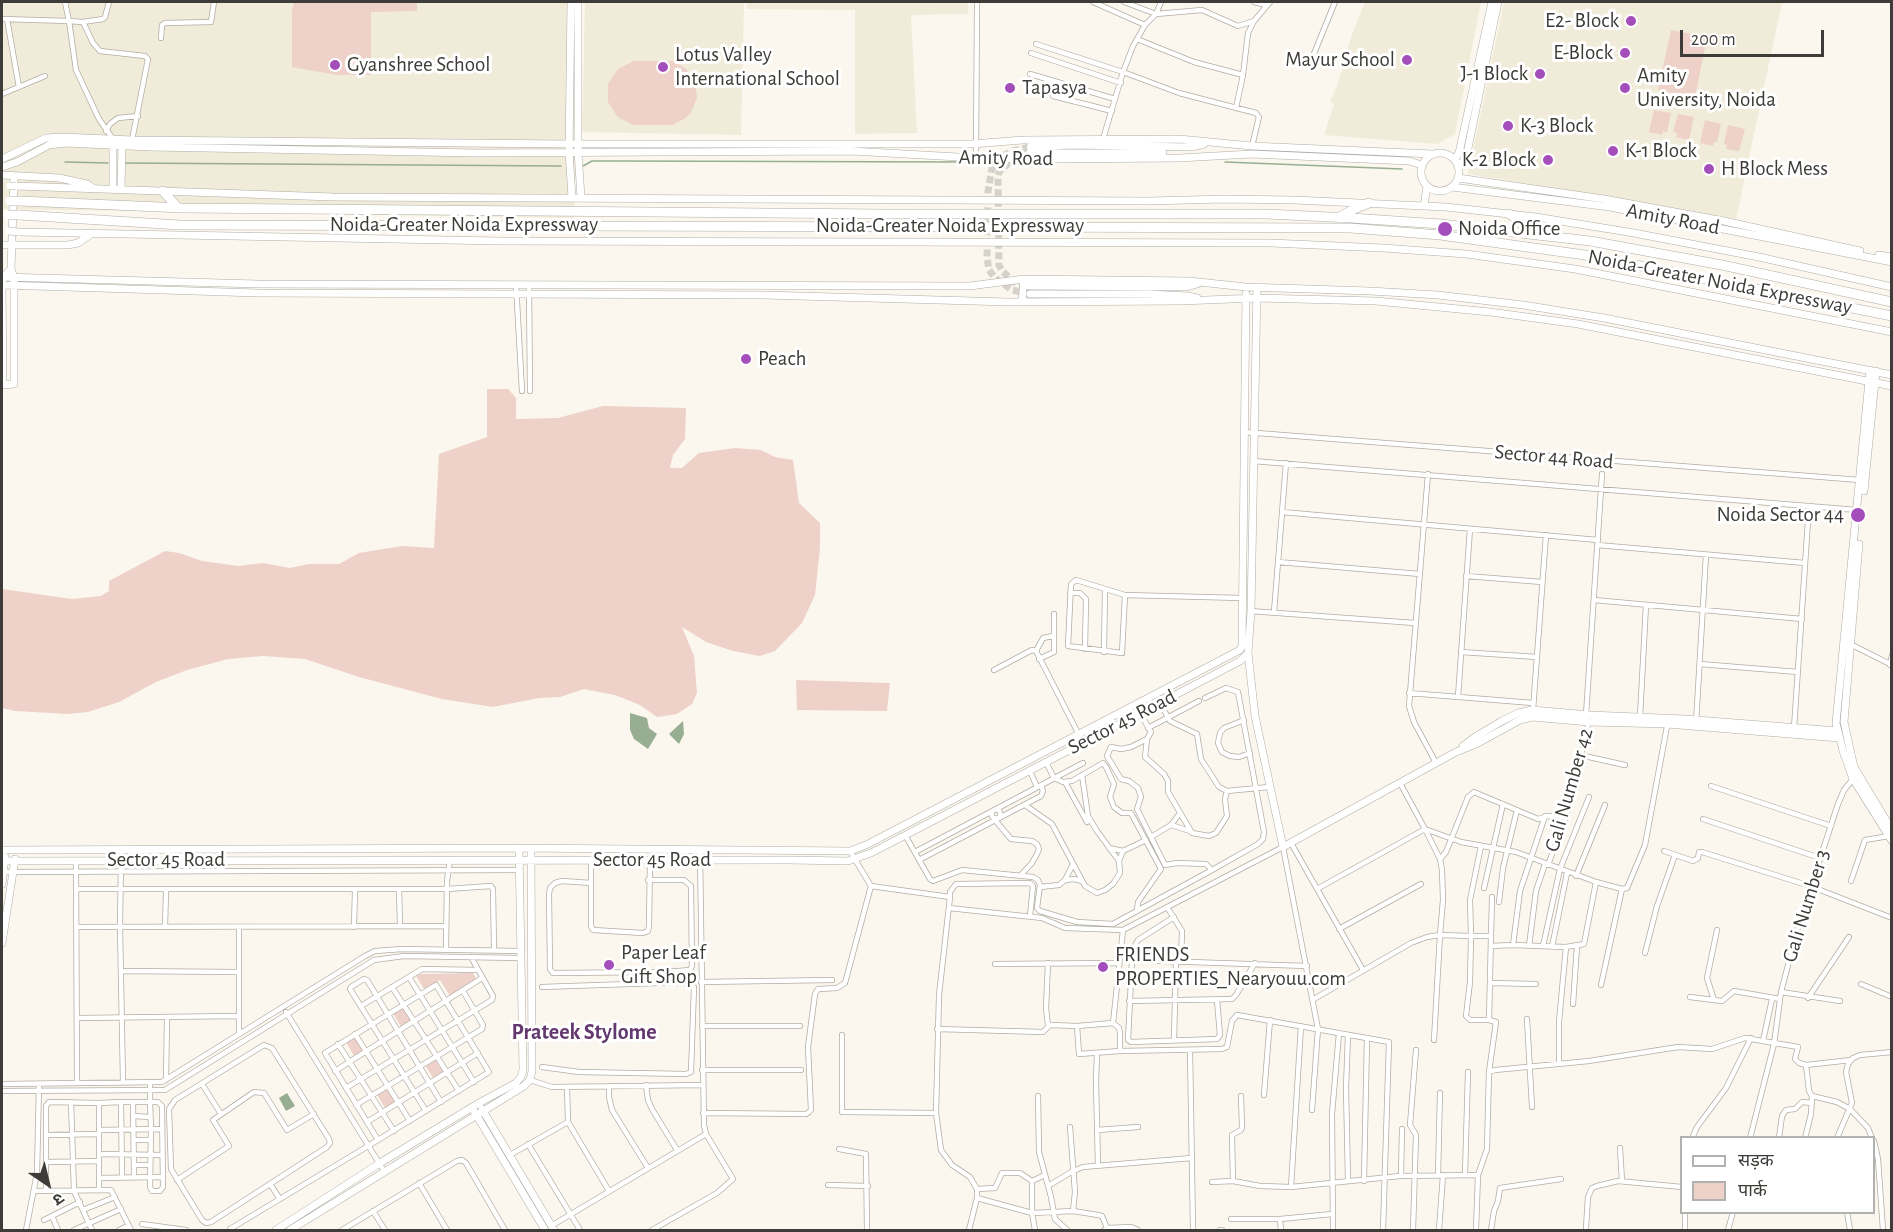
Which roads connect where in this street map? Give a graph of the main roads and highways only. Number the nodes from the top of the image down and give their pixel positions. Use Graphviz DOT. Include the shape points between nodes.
graph roads {
  1 [pos="163,191"];
  2 [pos="10,201"];
  3 [pos="1370,203"];
  4 [pos="178,208"];
  5 [pos="1509,214"];
  6 [pos="5,215"];
  7 [pos="1338,218"];
  8 [pos="1544,235"];
  9 [pos="1892,302"];
  10 [pos="1892,316"];
  1 -- 4 [label="highway"];
  2 -- 4 [label="highway, Noida-Greater Noida Expressway"];
  3 -- 7 [label="highway"];
  4 -- 7 [label="highway, Noida-Greater Noida Expressway" via="1266,214"];
  5 -- 8 [label="highway"];
  6 -- 10 [label="highway, Noida-Greater Noida Expressway, bridge" via="180,225 1350,228 1440,235 1585,255"];
  7 -- 8 [label="highway, Noida-Greater Noida Expressway"];
  8 -- 9 [label="highway, Noida-Greater Noida Expressway" via="1722,265"];
}
